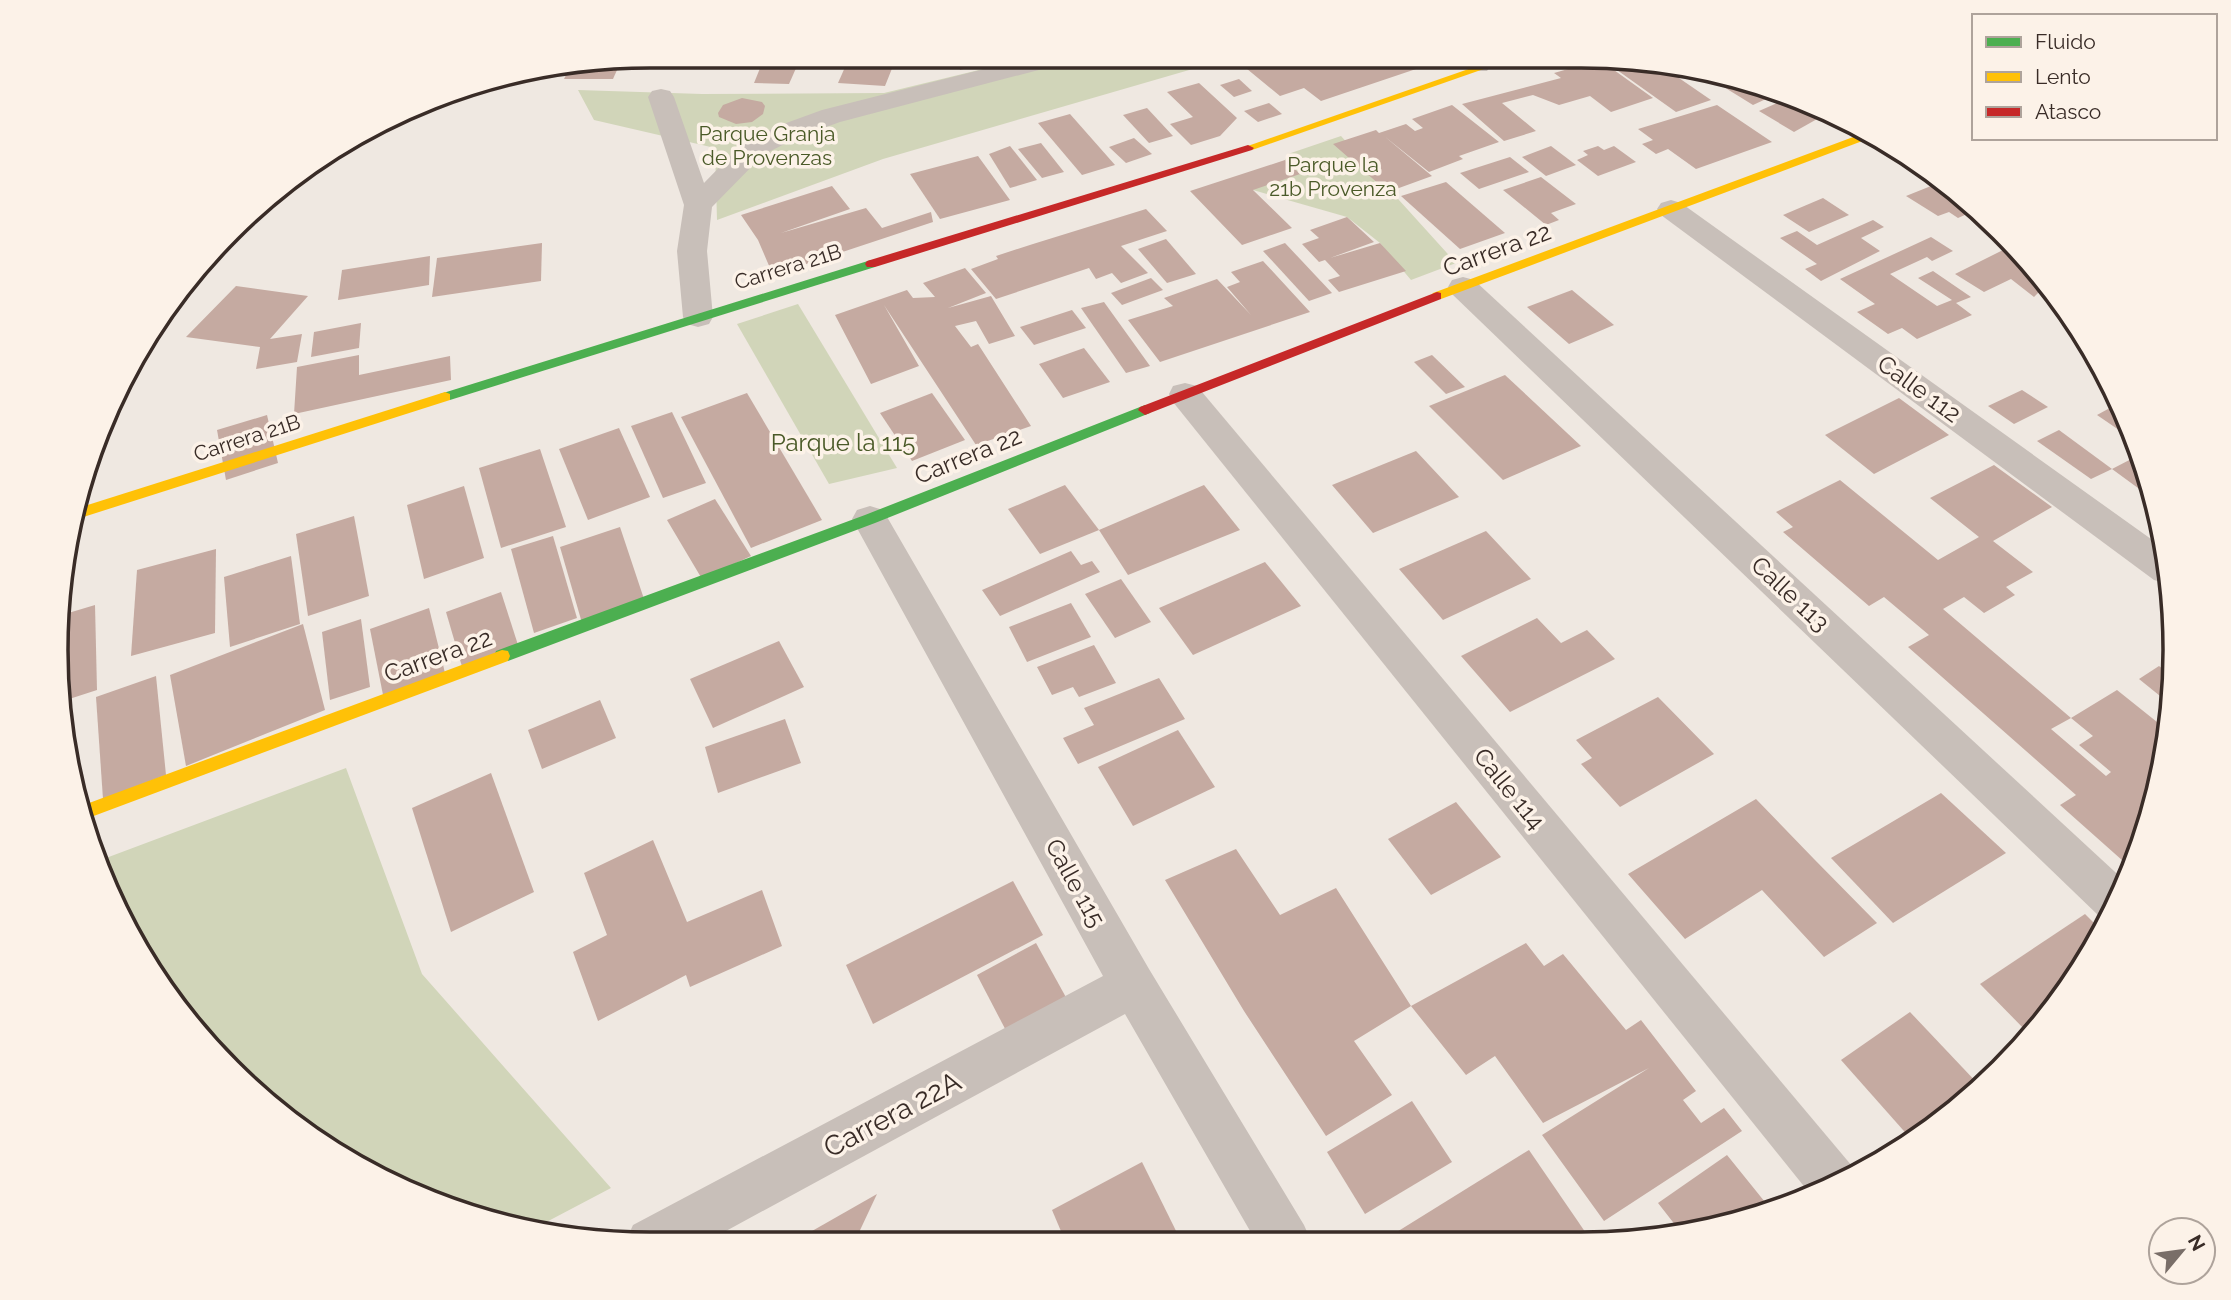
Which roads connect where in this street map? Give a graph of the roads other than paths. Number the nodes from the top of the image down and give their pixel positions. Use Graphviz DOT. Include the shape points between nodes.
graph roads {
  1 [pos="1017,68"];
  2 [pos="1459,68"];
  3 [pos="661,97"];
  4 [pos="1859,139"];
  5 [pos="698,205"];
  6 [pos="1671,209"];
  7 [pos="1463,287"];
  8 [pos="698,317"];
  9 [pos="1185,394"];
  10 [pos="85,512"];
  11 [pos="870,519"];
  12 [pos="2156,562"];
  13 [pos="91,810"];
  14 [pos="2108,895"];
  15 [pos="1133,985"];
  16 [pos="1828,1176"];
  17 [pos="685,1232"];
  18 [pos="1279,1232"];
  1 -- 5 [label="street" via="844,112 788,132 754,149"];
  2 -- 8 [label="street, Carrera 21B" via="1297,133"];
  3 -- 5 [label="street"];
  4 -- 6 [label="street, Carrera 22"];
  5 -- 8 [label="street" via="692,251"];
  6 -- 7 [label="street, Carrera 22"];
  6 -- 12 [label="street, Calle 112"];
  7 -- 9 [label="street, Carrera 22"];
  7 -- 14 [label="street, Calle 113"];
  8 -- 10 [label="street, Carrera 21B"];
  9 -- 11 [label="street, Carrera 22"];
  9 -- 16 [label="street, Calle 114"];
  11 -- 13 [label="street, Carrera 22"];
  11 -- 15 [label="street, Calle 115"];
  15 -- 17 [label="street, Carrera 22A"];
  15 -- 18 [label="street, Calle 115"];
}
